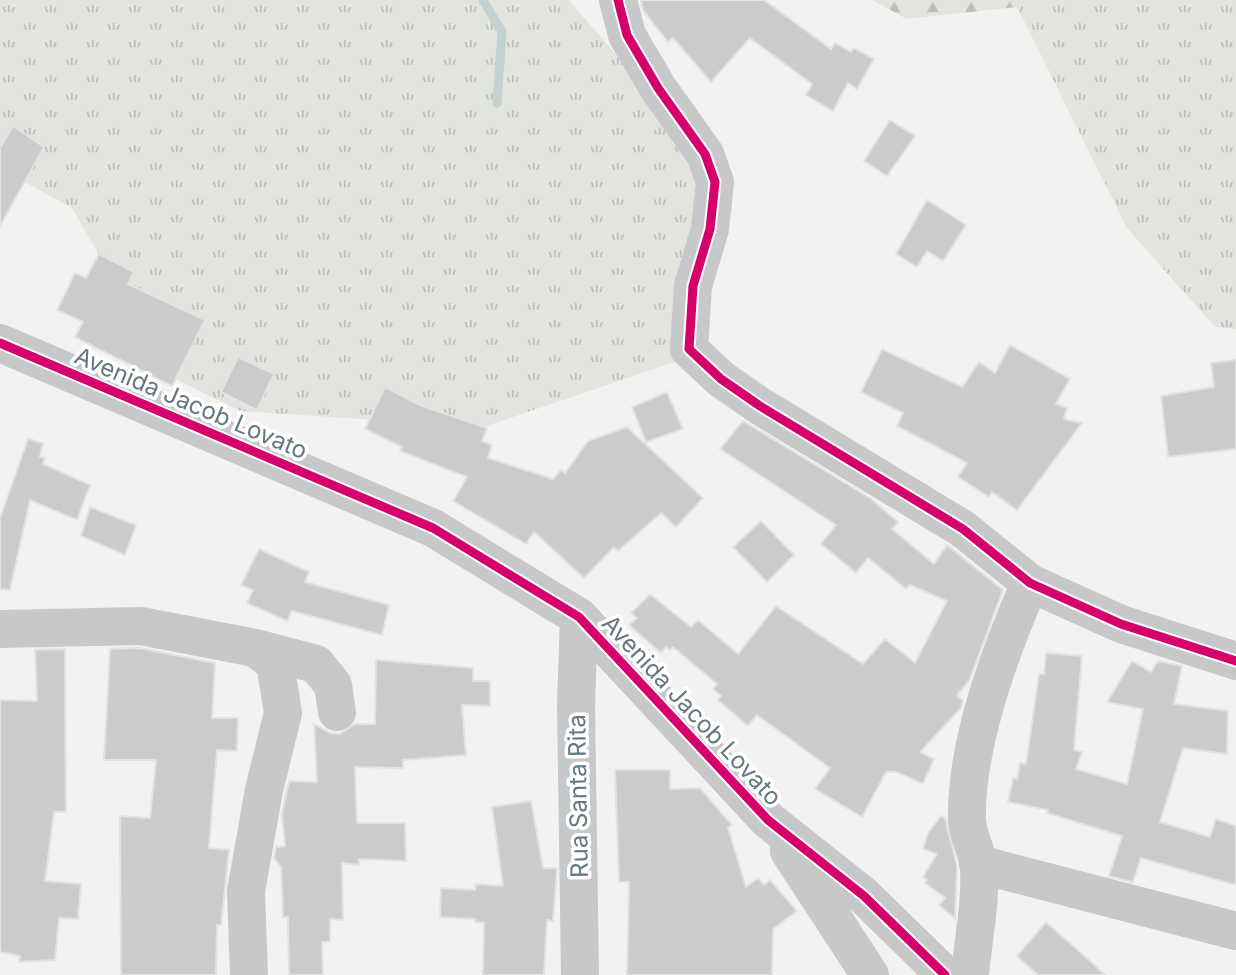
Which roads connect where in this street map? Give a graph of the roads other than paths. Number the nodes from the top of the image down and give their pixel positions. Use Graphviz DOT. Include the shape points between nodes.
graph roads {
  1 [pos="618,0"];
  2 [pos="9,353"];
  3 [pos="1030,583"];
  4 [pos="579,617"];
  5 [pos="0,629"];
  6 [pos="255,648"];
  7 [pos="1236,661"];
  8 [pos="337,712"];
  9 [pos="768,820"];
  10 [pos="978,864"];
  11 [pos="1236,930"];
  12 [pos="249,975"];
  13 [pos="580,975"];
  14 [pos="870,975"];
  15 [pos="945,975"];
  16 [pos="970,975"];
  1 -- 3 [label="street" via="627,35 705,154 715,181 710,229 694,286 689,349 760,406 963,529"];
  2 -- 4 [label="street, Avenida Jacob Lovato" via="433,528"];
  3 -- 7 [label="street" via="1121,624"];
  3 -- 10 [label="street" via="992,677 971,774 967,823"];
  4 -- 9 [label="street, Avenida Jacob Lovato"];
  4 -- 13 [label="street, Rua Santa Rita"];
  5 -- 6 [label="street" via="141,626"];
  6 -- 8 [label="street" via="316,664 332,685"];
  6 -- 12 [label="street" via="275,663 283,713 246,891"];
  9 -- 14 [label="street"];
  9 -- 15 [label="street, Avenida Jacob Lovato" via="864,896"];
  10 -- 11 [label="street"];
  10 -- 16 [label="street" via="980,900"];
}
